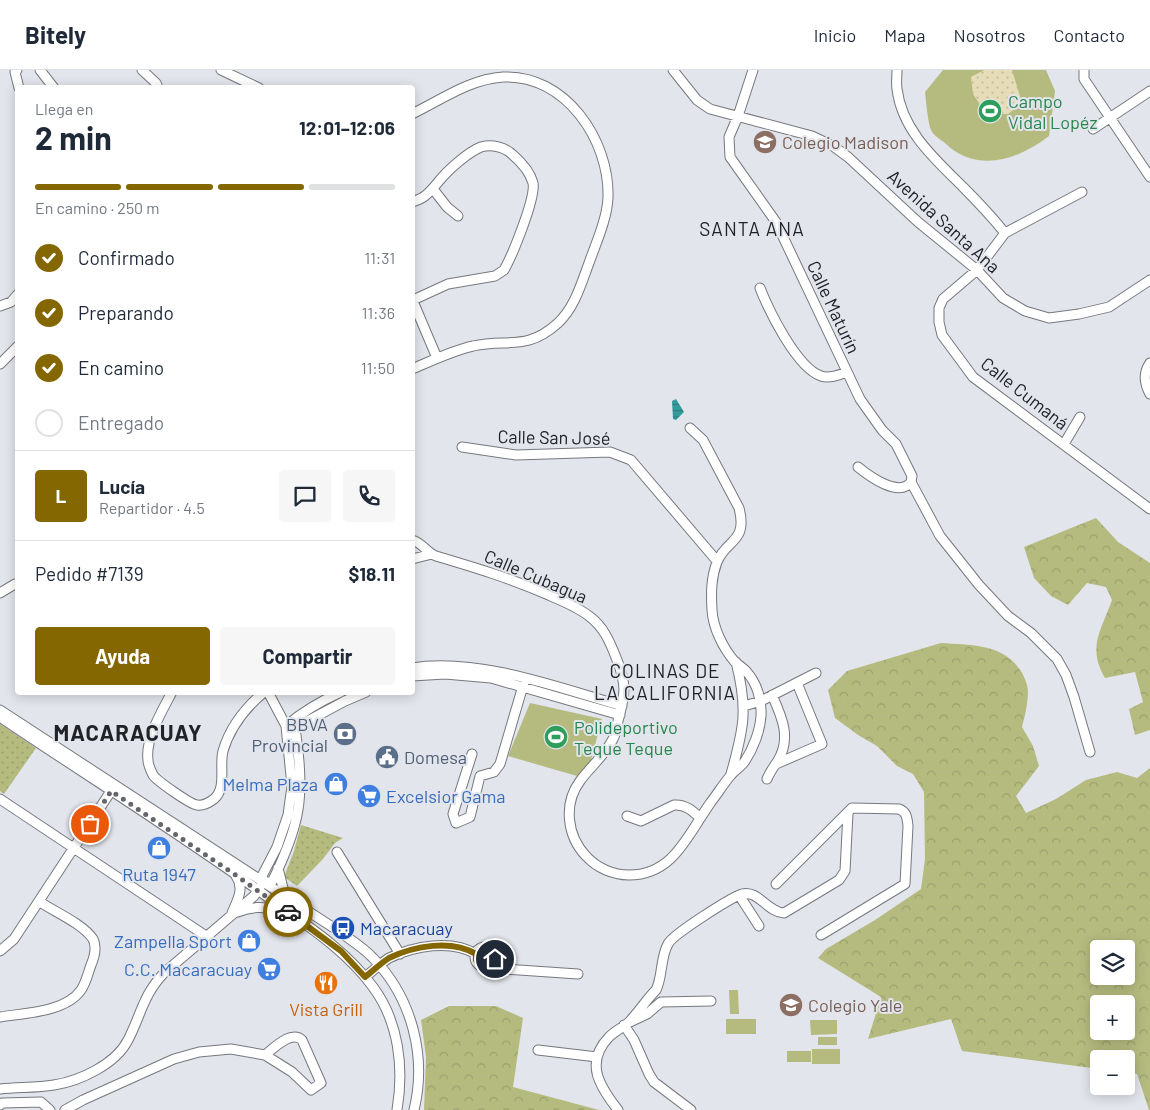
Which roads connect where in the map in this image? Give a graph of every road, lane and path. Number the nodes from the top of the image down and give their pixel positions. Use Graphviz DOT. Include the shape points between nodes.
graph roads {
  1 [pos="40,70"];
  2 [pos="142,70"];
  3 [pos="221,70"];
  4 [pos="673,70"];
  5 [pos="753,70"];
  6 [pos="897,70"];
  7 [pos="1084,70"];
  8 [pos="15,71"];
  9 [pos="19,85"];
  10 [pos="52,85"];
  11 [pos="156,85"];
  12 [pos="253,85"];
  13 [pos="1150,91"];
  14 [pos="415,112"];
  15 [pos="738,116"];
  16 [pos="1110,117"];
  17 [pos="1093,129"];
  18 [pos="1150,177"];
  19 [pos="433,189"];
  20 [pos="1082,192"];
  21 [pos="415,201"];
  22 [pos="458,216"];
  23 [pos="1006,233"];
  24 [pos="977,270"];
  25 [pos="1148,284"];
  26 [pos="760,288"];
  27 [pos="15,297"];
  28 [pos="415,299"];
  29 [pos="415,305"];
  30 [pos="0,306"];
  31 [pos="15,349"];
  32 [pos="437,358"];
  33 [pos="1150,363"];
  34 [pos="0,364"];
  35 [pos="415,368"];
  36 [pos="847,372"];
  37 [pos="1150,394"];
  38 [pos="1080,417"];
  39 [pos="690,428"];
  40 [pos="1064,444"];
  41 [pos="462,448"];
  42 [pos="858,467"];
  43 [pos="912,482"];
  44 [pos="1150,509"];
  45 [pos="415,541"];
  46 [pos="432,554"];
  47 [pos="415,558"];
  48 [pos="717,561"];
  49 [pos="15,584"];
  50 [pos="0,593"];
  51 [pos="736,662"];
  52 [pos="415,668"];
  53 [pos="816,674"];
  54 [pos="415,676"];
  55 [pos="524,683"];
  56 [pos="797,683"];
  57 [pos="171,695"];
  58 [pos="261,695"];
  59 [pos="270,695"];
  60 [pos="342,695"];
  61 [pos="772,695"];
  62 [pos="760,701"];
  63 [pos="622,706"];
  64 [pos="744,706"];
  65 [pos="0,710"];
  66 [pos="620,715"];
  67 [pos="0,718"];
  68 [pos="286,726"];
  69 [pos="1090,752"];
  70 [pos="472,754"];
  71 [pos="776,764"];
  72 [pos="731,776"];
  73 [pos="767,779"];
  74 [pos="111,791"];
  75 [pos="0,799"];
  76 [pos="848,813"];
  77 [pos="627,816"];
  78 [pos="700,818"];
  79 [pos="74,847"];
  80 [pos="337,852"];
  81 [pos="268,866"];
  82 [pos="278,868"];
  83 [pos="246,871"];
  84 [pos="234,874"];
  85 [pos="264,882"];
  86 [pos="776,884"];
  87 [pos="258,891"];
  88 [pos="739,895"];
  89 [pos="287,897"];
  90 [pos="40,902"];
  91 [pos="285,910"];
  92 [pos="231,916"];
  93 [pos="759,926"];
  94 [pos="821,935"];
  95 [pos="206,936"];
  96 [pos="0,952"];
  97 [pos="400,954"];
  98 [pos="476,954"];
  99 [pos="380,965"];
  100 [pos="491,965"];
  101 [pos="578,974"];
  102 [pos="365,977"];
  103 [pos="711,1002"];
  104 [pos="0,1018"];
  105 [pos="626,1024"];
  106 [pos="538,1050"];
  107 [pos="265,1055"];
  108 [pos="597,1057"];
  109 [pos="0,1089"];
  110 [pos="0,1105"];
  111 [pos="50,1110"];
  112 [pos="65,1110"];
  113 [pos="397,1110"];
  114 [pos="414,1110"];
  115 [pos="618,1110"];
  116 [pos="692,1110"];
  1 -- 10 [label="street"];
  2 -- 11 [label="street"];
  3 -- 12 [label="street"];
  4 -- 15 [label="street, Avenida Santa Ana" via="696,100 710,109"];
  5 -- 15 [label="street, Calle Maturín"];
  6 -- 23 [label="street" via="897,90 905,116 916,136 931,156"];
  7 -- 16 [label="street" via="1084,79"];
  8 -- 9 [label="street"];
  13 -- 16 [label="street"];
  14 -- 32 [label="street" via="488,78 536,82 561,96 584,120 604,162 607,179 608,199 602,222 582,284 568,313 533,339 472,346"];
  15 -- 24 [label="street, Avenida Santa Ana" via="812,136 833,146"];
  15 -- 36 [label="street, Calle Maturín" via="728,137 730,156 776,222"];
  16 -- 17 [label="street"];
  16 -- 18 [label="street"];
  19 -- 21 [label="street"];
  19 -- 22 [label="street"];
  19 -- 28 [label="street" via="453,167 480,148 489,146 512,153 528,172 533,184 528,210 504,270 495,276 448,284"];
  20 -- 23 [label="street, Calle Cumaná"];
  23 -- 24 [label="street, Calle Cumaná"];
  24 -- 25 [label="street, Avenida Santa Ana" via="1004,298 1025,311 1048,318 1110,307"];
  24 -- 40 [label="street, Calle Cumaná" via="942,299 939,315 942,335 974,377"];
  26 -- 36 [label="street" via="774,319 809,368 820,376 828,377"];
  27 -- 30 [label="street"];
  29 -- 32 [label="street"];
  31 -- 34 [label="street"];
  32 -- 35 [label="street"];
  33 -- 37 [label="street" via="1144,375"];
  36 -- 43 [label="street, Calle Maturín" via="860,399 896,444"];
  38 -- 40 [label="street"];
  39 -- 48 [label="street" via="703,440 741,516 737,538"];
  40 -- 44 [label="street, Calle Cumaná"];
  41 -- 48 [label="street, Calle San José" via="516,455 610,452 621,455 632,460"];
  42 -- 43 [label="street" via="874,479 896,488"];
  43 -- 69 [label="street, Calle Maturín" via="940,536 979,586 1057,659 1072,690"];
  45 -- 46 [label="street, Calle Cubagua"];
  46 -- 47 [label="street"];
  46 -- 63 [label="street, Calle Cubagua" via="518,582 588,615 606,634 619,664 625,691"];
  48 -- 51 [label="street" via="711,581 712,613 720,641"];
  49 -- 50 [label="street"];
  51 -- 62 [label="street" via="755,685"];
  51 -- 64 [label="street"];
  52 -- 55 [label="street" via="462,666 491,670"];
  53 -- 56 [label="street"];
  54 -- 55 [label="street" via="444,674"];
  55 -- 63 [label="street"];
  55 -- 66 [label="street"];
  55 -- 70 [label="street" via="500,764 494,772 480,776 470,817 455,823 453,814"];
  56 -- 61 [label="street"];
  56 -- 71 [label="street" via="822,744"];
  57 -- 58 [label="street" via="152,734 148,760 153,775 198,806 216,798 221,789 221,760 226,742 242,715"];
  59 -- 68 [label="street"];
  60 -- 68 [label="street" via="312,707"];
  61 -- 62 [label="street"];
  61 -- 71 [label="street" via="784,722 783,746"];
  62 -- 64 [label="street"];
  62 -- 72 [label="street, Calle Cubagua" via="757,737 745,762"];
  63 -- 66 [label="street, Calle Cubagua"];
  64 -- 72 [label="street" via="743,727"];
  65 -- 83 [label="street"];
  66 -- 78 [label="street, Calle Cubagua" via="613,739 578,782 569,807 569,821 578,847 604,870 620,875 640,875 658,869 675,856"];
  67 -- 74 [label="street"];
  68 -- 81 [label="street" via="292,772 291,798 288,815"];
  68 -- 82 [label="street" via="296,735 301,792 296,823"];
  71 -- 73 [label="street"];
  72 -- 78 [label="street, Calle Cubagua"];
  74 -- 79 [label="street"];
  74 -- 84 [label="street"];
  75 -- 79 [label="street"];
  76 -- 86 [label="street"];
  76 -- 88 [label="street" via="846,871 839,880 784,913 774,910 754,895 745,892"];
  76 -- 94 [label="street" via="852,808 904,811 908,826 905,884"];
  77 -- 78 [label="street" via="641,821 680,804"];
  79 -- 90 [label="street"];
  79 -- 95 [label="street"];
  80 -- 97 [label="street"];
  81 -- 83 [label="street"];
  81 -- 85 [label="street" via="262,876"];
  82 -- 85 [label="street" via="272,882"];
  82 -- 89 [label="street"];
  83 -- 85 [label="street"];
  84 -- 87 [label="street"];
  84 -- 92 [label="street" via="240,888"];
  85 -- 87 [label="street"];
  85 -- 89 [label="street"];
  87 -- 91 [label="street"];
  87 -- 92 [label="street"];
  88 -- 93 [label="street"];
  88 -- 105 [label="street" via="671,939 656,990"];
  89 -- 99 [label="street" via="355,942"];
  90 -- 96 [label="street"];
  90 -- 104 [label="street" via="92,938 95,950 84,986 61,1006"];
  91 -- 92 [label="street" via="251,908"];
  91 -- 102 [label="street" via="341,951"];
  92 -- 95 [label="street"];
  95 -- 109 [label="street" via="155,982 118,1056 99,1069 67,1082"];
  97 -- 98 [label="street" via="439,946 456,947"];
  97 -- 99 [label="street"];
  98 -- 100 [label="street" via="479,965"];
  98 -- 100 [label="street" via="480,949 490,948 495,956"];
  99 -- 102 [label="street"];
  99 -- 114 [label="street" via="402,1001 415,1033 419,1075"];
  100 -- 101 [label="street" via="506,970"];
  102 -- 113 [label="street" via="374,988 394,1030 400,1066"];
  103 -- 105 [label="street" via="660,1002 648,1014"];
  105 -- 108 [label="street" via="610,1036"];
  105 -- 116 [label="street" via="654,1082"];
  106 -- 108 [label="street"];
  107 -- 107 [label="street" via="292,1072 311,1090 321,1084 299,1037 289,1038"];
  107 -- 112 [label="street" via="231,1048 199,1052 174,1059"];
  108 -- 115 [label="street" via="599,1082"];
  110 -- 111 [label="street" via="41,1102"];
}
